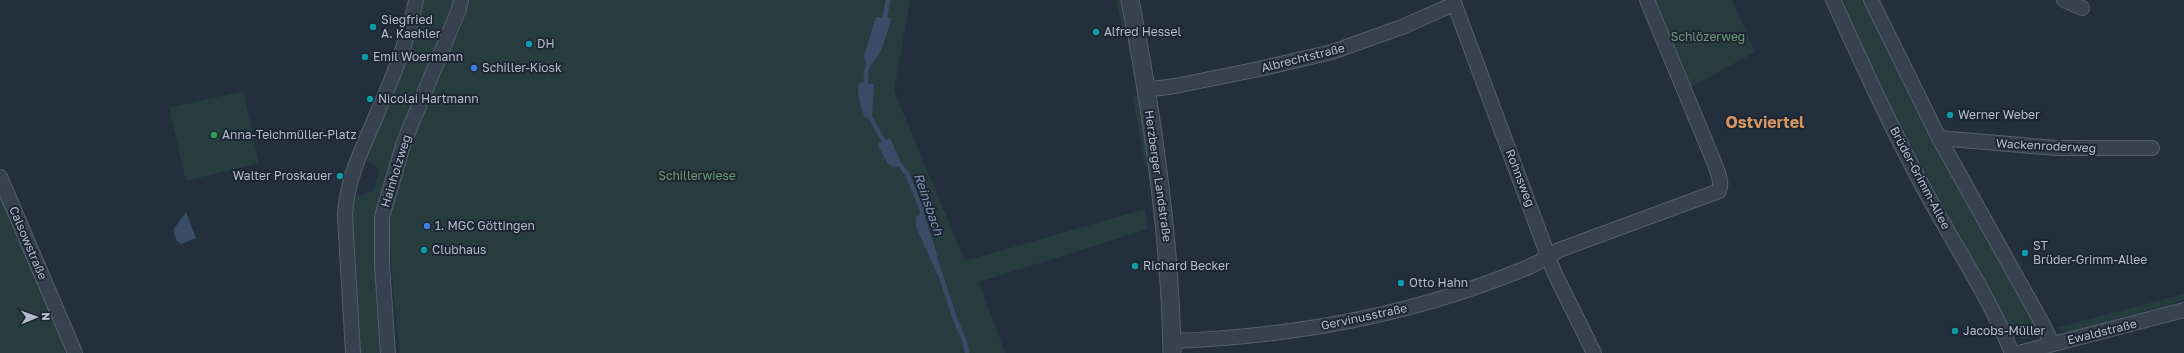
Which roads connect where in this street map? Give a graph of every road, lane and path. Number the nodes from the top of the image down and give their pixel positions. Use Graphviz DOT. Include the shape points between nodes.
graph roads {
  1 [pos="416,0"];
  2 [pos="461,0"];
  3 [pos="1130,0"];
  4 [pos="1647,0"];
  5 [pos="1833,0"];
  6 [pos="1871,0"];
  7 [pos="2064,0"];
  8 [pos="1454,2"];
  9 [pos="2082,8"];
  10 [pos="1145,90"];
  11 [pos="1939,138"];
  12 [pos="2152,148"];
  13 [pos="0,177"];
  14 [pos="1548,258"];
  15 [pos="2184,310"];
  16 [pos="2052,344"];
  17 [pos="1172,347"];
  18 [pos="2035,351"];
  19 [pos="75,353"];
  20 [pos="353,353"];
  21 [pos="388,353"];
  22 [pos="1594,353"];
  23 [pos="2012,353"];
  24 [pos="2019,353"];
  1 -- 20 [label="street" via="400,59 364,144 346,196"];
  2 -- 21 [label="street, Hainholzweg" via="404,142 382,217 382,264"];
  3 -- 10 [label="street, Herzberger Landstraße"];
  4 -- 14 [label="street" via="1714,162 1721,187 1719,191 1559,250"];
  5 -- 23 [label="street, Brüder-Grimm-Allee" via="1864,69 1928,196 2000,322"];
  6 -- 11 [label="street"];
  7 -- 9 [label="street"];
  8 -- 10 [label="street, Albrechtstraße" via="1402,27 1332,52 1190,83"];
  8 -- 14 [label="street, Rohnsweg"];
  10 -- 17 [label="street, Herzberger Landstraße" via="1164,213 1170,278"];
  11 -- 12 [label="street, Wackenroderweg" via="2056,148"];
  11 -- 16 [label="street" via="2039,316"];
  13 -- 19 [label="street, Calsowstraße"];
  14 -- 17 [label="street, Gervinusstraße" via="1537,265 1458,294 1385,314 1276,334"];
  14 -- 22 [label="street, Rohnsweg"];
  15 -- 16 [label="street, Ewaldstraße"];
  16 -- 18 [label="street, Ewaldstraße"];
  18 -- 24 [label="street, Ewaldstraße"];
}
